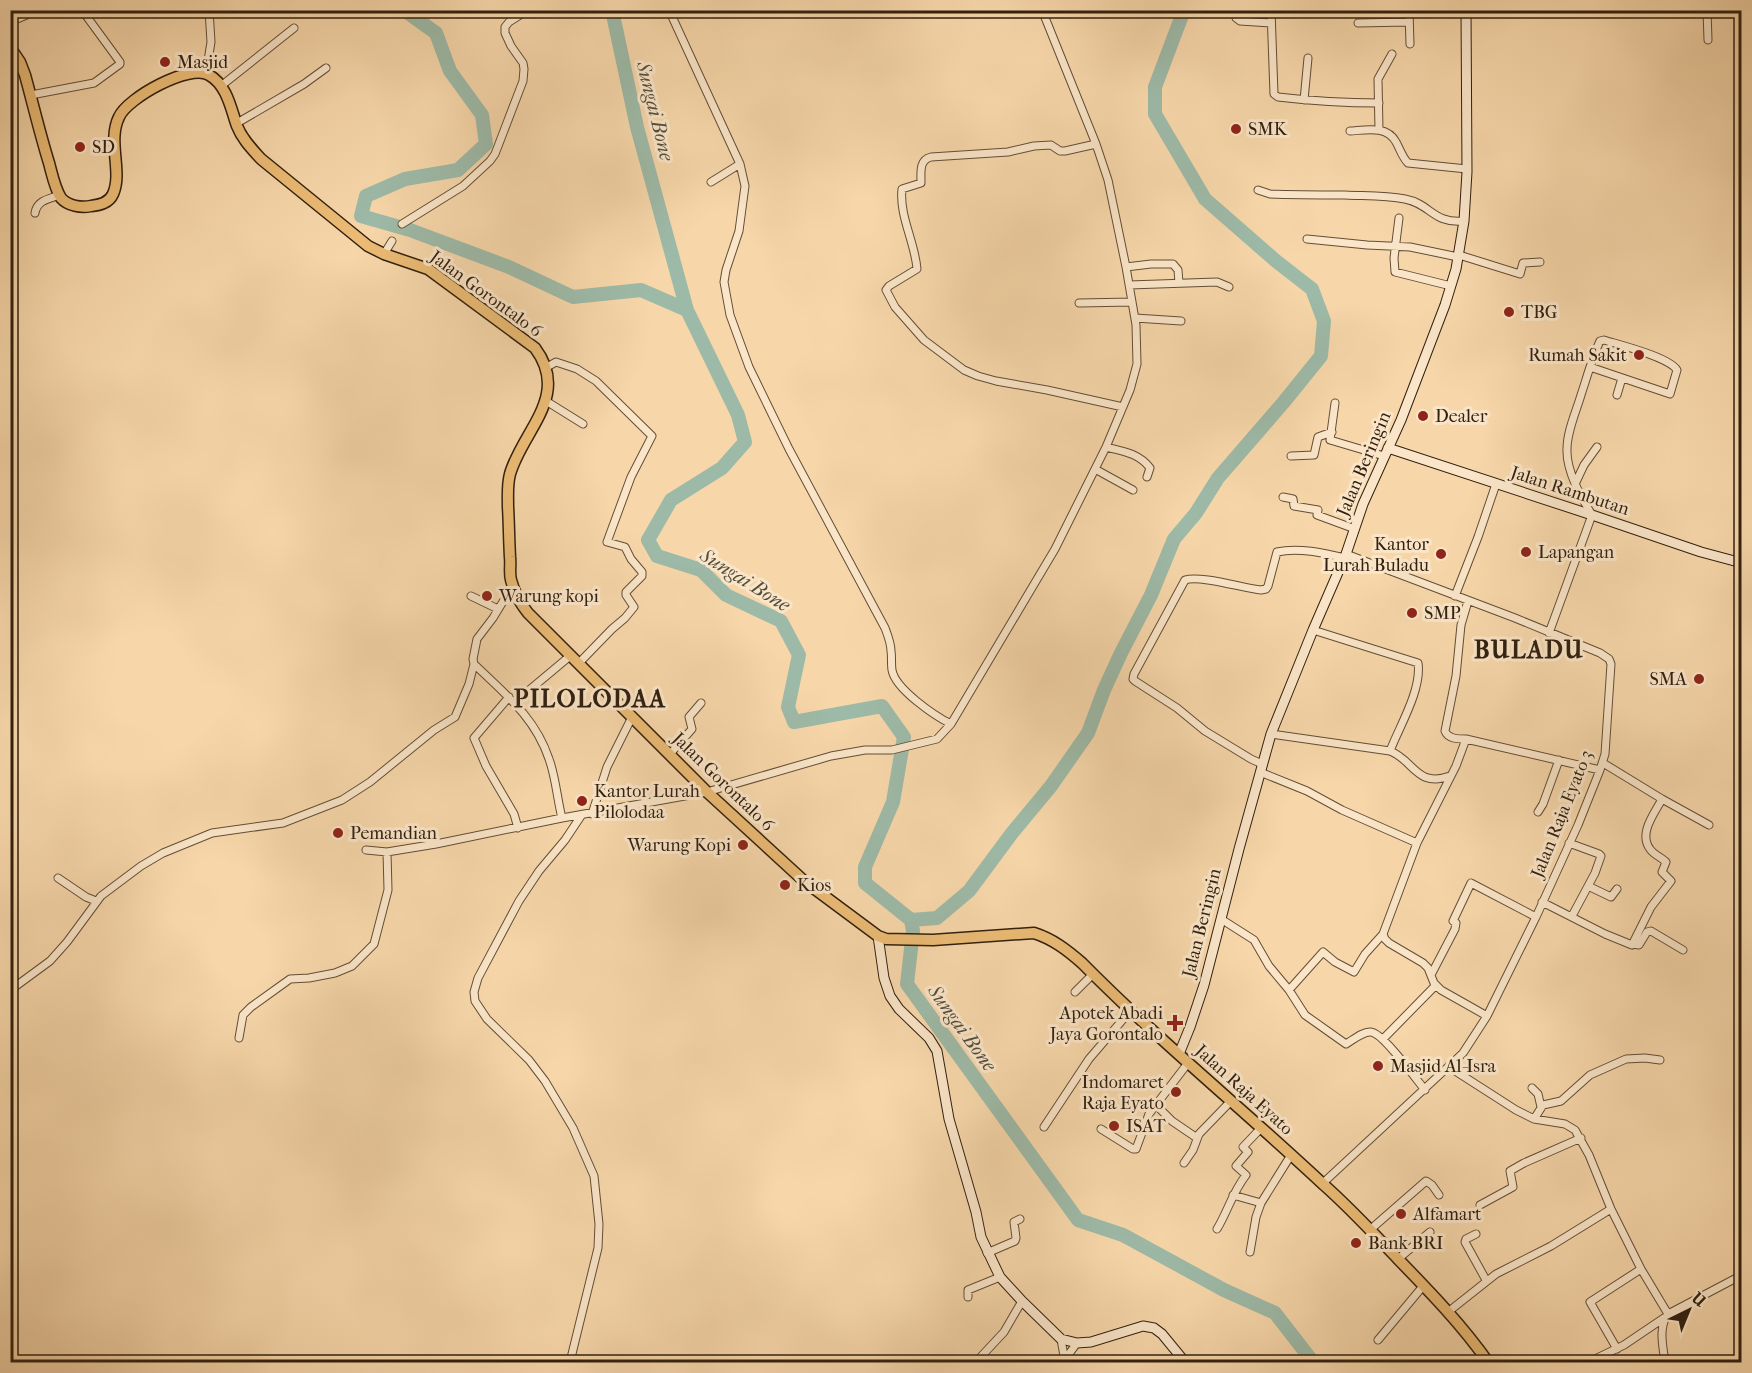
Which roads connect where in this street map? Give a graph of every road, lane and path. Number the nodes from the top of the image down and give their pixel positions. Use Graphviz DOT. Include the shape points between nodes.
graph roads {
  1 [pos="38,10"];
  2 [pos="82,10"];
  3 [pos="208,10"];
  4 [pos="528,10"];
  5 [pos="669,10"];
  6 [pos="1042,10"];
  7 [pos="1235,10"];
  8 [pos="1271,10"];
  9 [pos="1408,10"];
  10 [pos="1466,10"];
  11 [pos="1707,10"];
  12 [pos="10,22"];
  13 [pos="1408,22"];
  14 [pos="1271,23"];
  15 [pos="1358,23"];
  16 [pos="294,28"];
  17 [pos="1708,40"];
  18 [pos="1410,44"];
  19 [pos="10,47"];
  20 [pos="1392,54"];
  21 [pos="1308,58"];
  22 [pos="326,68"];
  23 [pos="206,73"];
  24 [pos="221,86"];
  25 [pos="30,95"];
  26 [pos="1304,100"];
  27 [pos="1379,103"];
  28 [pos="237,123"];
  29 [pos="1379,130"];
  30 [pos="1350,131"];
  31 [pos="1096,144"];
  32 [pos="740,164"];
  33 [pos="1467,169"];
  34 [pos="711,182"];
  35 [pos="1258,190"];
  36 [pos="60,195"];
  37 [pos="35,213"];
  38 [pos="1399,218"];
  39 [pos="1464,221"];
  40 [pos="402,224"];
  41 [pos="1307,239"];
  42 [pos="392,241"];
  43 [pos="1396,246"];
  44 [pos="384,254"];
  45 [pos="1459,256"];
  46 [pos="1540,262"];
  47 [pos="1126,267"];
  48 [pos="1179,283"];
  49 [pos="1129,285"];
  50 [pos="1451,286"];
  51 [pos="1229,287"];
  52 [pos="1132,302"];
  53 [pos="1079,303"];
  54 [pos="1135,318"];
  55 [pos="1181,321"];
  56 [pos="547,367"];
  57 [pos="1590,367"];
  58 [pos="1622,378"];
  59 [pos="1617,395"];
  60 [pos="546,401"];
  61 [pos="1335,403"];
  62 [pos="1123,407"];
  63 [pos="583,424"];
  64 [pos="1332,432"];
  65 [pos="1106,447"];
  66 [pos="1597,447"];
  67 [pos="1386,452"];
  68 [pos="1291,456"];
  69 [pos="1095,469"];
  70 [pos="1147,477"];
  71 [pos="1576,482"];
  72 [pos="1496,484"];
  73 [pos="1133,490"];
  74 [pos="1283,497"];
  75 [pos="1592,515"];
  76 [pos="1355,529"];
  77 [pos="1345,556"];
  78 [pos="1742,563"];
  79 [pos="514,590"];
  80 [pos="471,596"];
  81 [pos="1455,596"];
  82 [pos="1468,601"];
  83 [pos="498,609"];
  84 [pos="1313,630"];
  85 [pos="1549,633"];
  86 [pos="574,659"];
  87 [pos="474,664"];
  88 [pos="512,700"];
  89 [pos="700,703"];
  90 [pos="632,717"];
  91 [pos="951,724"];
  92 [pos="1271,734"];
  93 [pos="1466,739"];
  94 [pos="1390,752"];
  95 [pos="670,754"];
  96 [pos="1559,760"];
  97 [pos="1601,766"];
  98 [pos="1261,768"];
  99 [pos="1450,776"];
  100 [pos="707,792"];
  101 [pos="1662,799"];
  102 [pos="1538,812"];
  103 [pos="592,814"];
  104 [pos="581,816"];
  105 [pos="562,819"];
  106 [pos="1709,825"];
  107 [pos="518,828"];
  108 [pos="1417,843"];
  109 [pos="1569,843"];
  110 [pos="366,850"];
  111 [pos="387,852"];
  112 [pos="58,878"];
  113 [pos="1588,886"];
  114 [pos="1617,889"];
  115 [pos="96,901"];
  116 [pos="1542,902"];
  117 [pos="1572,916"];
  118 [pos="1536,917"];
  119 [pos="1221,919"];
  120 [pos="1383,934"];
  121 [pos="882,938"];
  122 [pos="1633,944"];
  123 [pos="1683,951"];
  124 [pos="1093,974"];
  125 [pos="1431,975"];
  126 [pos="1436,985"];
  127 [pos="10,989"];
  128 [pos="1289,990"];
  129 [pos="1075,992"];
  130 [pos="1131,1010"];
  131 [pos="1487,1016"];
  132 [pos="239,1038"];
  133 [pos="1383,1039"];
  134 [pos="1179,1054"];
  135 [pos="1660,1060"];
  136 [pos="1188,1063"];
  137 [pos="1449,1067"];
  138 [pos="1532,1088"];
  139 [pos="1425,1090"];
  140 [pos="1231,1101"];
  141 [pos="1155,1104"];
  142 [pos="1541,1107"];
  143 [pos="1534,1119"];
  144 [pos="1044,1127"];
  145 [pos="1261,1128"];
  146 [pos="1101,1129"];
  147 [pos="1197,1138"];
  148 [pos="1581,1138"];
  149 [pos="1291,1155"];
  150 [pos="1184,1163"];
  151 [pos="1323,1183"];
  152 [pos="1233,1195"];
  153 [pos="1439,1196"];
  154 [pos="1261,1203"];
  155 [pos="1480,1205"];
  156 [pos="1611,1209"];
  157 [pos="1020,1219"];
  158 [pos="1216,1229"];
  159 [pos="1371,1229"];
  160 [pos="1431,1232"];
  161 [pos="1476,1234"];
  162 [pos="987,1252"];
  163 [pos="1250,1252"];
  164 [pos="1398,1259"];
  165 [pos="1641,1269"];
  166 [pos="1742,1275"];
  167 [pos="1000,1277"];
  168 [pos="1486,1280"];
  169 [pos="1424,1286"];
  170 [pos="969,1296"];
  171 [pos="1022,1301"];
  172 [pos="1448,1312"];
  173 [pos="1666,1316"];
  174 [pos="1061,1339"];
  175 [pos="1377,1340"];
  176 [pos="1077,1343"];
  177 [pos="1617,1349"];
  178 [pos="570,1362"];
  179 [pos="976,1362"];
  180 [pos="1064,1362"];
  181 [pos="1185,1362"];
  182 [pos="1488,1362"];
  183 [pos="1589,1362"];
  184 [pos="1665,1362"];
  1 -- 12 [label="street"];
  2 -- 25 [label="street" via="120,64 94,83"];
  3 -- 23 [label="street" via="211,42"];
  4 -- 40 [label="street" via="505,27 525,69 495,154 472,179"];
  5 -- 32 [label="street"];
  6 -- 31 [label="street"];
  7 -- 14 [label="street" via="1240,21"];
  8 -- 14 [label="street"];
  9 -- 13 [label="street"];
  10 -- 33 [label="street, Jalan Beringin"];
  11 -- 17 [label="street"];
  13 -- 15 [label="street"];
  13 -- 18 [label="street"];
  14 -- 26 [label="street" via="1273,93"];
  16 -- 24 [label="street"];
  19 -- 25 [label="main road" via="20,62"];
  20 -- 27 [label="street" via="1378,79"];
  21 -- 26 [label="street"];
  22 -- 28 [label="street"];
  23 -- 24 [label="main road, Jalan Gorontalo 6"];
  23 -- 36 [label="main road" via="184,74 155,87 120,114 114,142 115,186 109,200 103,205 80,207"];
  24 -- 28 [label="main road, Jalan Gorontalo 6"];
  25 -- 36 [label="main road"];
  26 -- 27 [label="street"];
  27 -- 29 [label="street"];
  28 -- 44 [label="main road, Jalan Gorontalo 6" via="247,144 261,159 368,246"];
  29 -- 30 [label="street"];
  29 -- 33 [label="street" via="1394,138 1408,163"];
  31 -- 47 [label="street" via="1108,180"];
  31 -- 62 [label="street" via="1065,151 1051,145 926,159 921,183 901,192 917,269 886,290 895,308 924,340 964,370 996,381"];
  32 -- 34 [label="street"];
  32 -- 91 [label="street" via="745,186 736,242 724,282 742,349 789,449 885,628 897,683"];
  33 -- 39 [label="street, Jalan Beringin"];
  35 -- 39 [label="street" via="1270,194 1395,198 1411,201 1445,221"];
  36 -- 37 [label="street" via="41,202"];
  38 -- 43 [label="street"];
  39 -- 45 [label="street, Jalan Beringin"];
  41 -- 43 [label="street"];
  42 -- 44 [label="street"];
  43 -- 45 [label="street"];
  43 -- 50 [label="street" via="1395,272"];
  44 -- 56 [label="main road, Jalan Gorontalo 6" via="435,274 535,348"];
  45 -- 46 [label="street" via="1520,274 1523,263"];
  45 -- 50 [label="street, Jalan Beringin"];
  47 -- 48 [label="street" via="1173,264"];
  47 -- 49 [label="street"];
  48 -- 49 [label="street"];
  48 -- 51 [label="street" via="1217,282"];
  49 -- 52 [label="street"];
  50 -- 67 [label="street, Jalan Beringin"];
  52 -- 53 [label="street"];
  52 -- 54 [label="street"];
  54 -- 55 [label="street"];
  54 -- 62 [label="street" via="1137,364"];
  56 -- 60 [label="main road, Jalan Gorontalo 6"];
  56 -- 86 [label="street" via="556,362 582,371 652,436 631,477 607,542 625,547 642,572 626,592 634,607"];
  57 -- 58 [label="street"];
  57 -- 58 [label="street" via="1600,341 1604,340 1663,360 1677,370 1670,394"];
  57 -- 71 [label="street" via="1567,449"];
  58 -- 59 [label="street"];
  60 -- 63 [label="street"];
  60 -- 79 [label="main road, Jalan Gorontalo 6" via="509,477 510,574"];
  61 -- 64 [label="street"];
  62 -- 65 [label="street"];
  64 -- 67 [label="street" via="1330,440"];
  64 -- 68 [label="street" via="1318,437 1314,455"];
  65 -- 69 [label="street"];
  65 -- 70 [label="street" via="1141,458 1150,468"];
  66 -- 71 [label="street"];
  67 -- 72 [label="street, Jalan Rambutan"];
  67 -- 76 [label="street, Jalan Beringin"];
  69 -- 73 [label="street"];
  69 -- 91 [label="street" via="1055,549"];
  71 -- 75 [label="street"];
  72 -- 75 [label="street, Jalan Rambutan"];
  72 -- 81 [label="street"];
  74 -- 76 [label="street" via="1293,499 1294,506 1318,510 1317,515"];
  75 -- 78 [label="street, Jalan Rambutan"];
  75 -- 85 [label="street"];
  76 -- 77 [label="street, Jalan Beringin"];
  77 -- 81 [label="street, Jalan Raja Eyato 3"];
  77 -- 84 [label="street, Jalan Beringin"];
  77 -- 98 [label="street, Jalan Raja Eyato 3" via="1277,552 1268,586 1261,590 1185,580 1134,674 1136,682"];
  79 -- 83 [label="street"];
  79 -- 86 [label="main road, Jalan Gorontalo 6" via="528,613"];
  80 -- 83 [label="street"];
  81 -- 82 [label="street, Jalan Raja Eyato 3"];
  82 -- 85 [label="street, Jalan Raja Eyato 3"];
  82 -- 93 [label="street" via="1445,730 1456,740"];
  83 -- 87 [label="street" via="477,639"];
  84 -- 92 [label="street, Jalan Beringin"];
  84 -- 94 [label="street" via="1418,663 1408,714"];
  85 -- 97 [label="street, Jalan Raja Eyato 3" via="1600,654 1611,664"];
  86 -- 88 [label="street"];
  86 -- 90 [label="main road, Jalan Gorontalo 6"];
  87 -- 88 [label="street"];
  87 -- 115 [label="street" via="455,717 342,801 283,823 201,836 163,853"];
  88 -- 105 [label="street" via="530,721 550,760"];
  88 -- 107 [label="street" via="474,738"];
  89 -- 95 [label="street" via="689,717 692,729"];
  90 -- 95 [label="main road, Jalan Gorontalo 6"];
  90 -- 103 [label="street" via="607,767"];
  91 -- 100 [label="street" via="937,739 892,750 831,756"];
  92 -- 94 [label="street"];
  92 -- 98 [label="street, Jalan Beringin"];
  93 -- 96 [label="street"];
  93 -- 99 [label="street"];
  94 -- 99 [label="street" via="1427,778 1440,780"];
  95 -- 100 [label="main road, Jalan Gorontalo 6"];
  96 -- 97 [label="street"];
  96 -- 102 [label="street"];
  97 -- 101 [label="street"];
  97 -- 109 [label="street, Jalan Raja Eyato 3"];
  98 -- 108 [label="street"];
  98 -- 119 [label="street, Jalan Beringin"];
  99 -- 108 [label="street"];
  100 -- 103 [label="street"];
  100 -- 121 [label="main road, Jalan Gorontalo 6" via="804,881"];
  101 -- 106 [label="street"];
  101 -- 122 [label="street" via="1645,835 1649,849 1666,862 1662,872 1671,881 1648,912"];
  103 -- 104 [label="street"];
  104 -- 105 [label="street"];
  104 -- 178 [label="street" via="519,901 474,992 475,1001 487,1018 545,1081 573,1128 594,1176 598,1248"];
  105 -- 107 [label="street"];
  107 -- 111 [label="street"];
  108 -- 120 [label="street"];
  109 -- 113 [label="street" via="1601,855"];
  109 -- 116 [label="street, Jalan Raja Eyato 3"];
  110 -- 111 [label="street"];
  111 -- 132 [label="street" via="388,890 374,944 352,966 285,982 243,1015"];
  112 -- 115 [label="street"];
  113 -- 114 [label="street" via="1611,897"];
  113 -- 117 [label="street"];
  115 -- 127 [label="street" via="50,962"];
  116 -- 117 [label="street"];
  116 -- 118 [label="street, Jalan Raja Eyato 3"];
  117 -- 122 [label="street"];
  118 -- 125 [label="street" via="1471,882 1453,921 1455,929"];
  118 -- 131 [label="street, Jalan Raja Eyato 3"];
  119 -- 128 [label="street" via="1254,940"];
  119 -- 134 [label="street, Jalan Beringin" via="1204,985"];
  120 -- 125 [label="street" via="1389,944 1423,963"];
  120 -- 128 [label="street" via="1354,972 1323,952"];
  121 -- 124 [label="main road, Jalan Raja Eyato" via="933,940 1034,933 1064,947"];
  121 -- 162 [label="street" via="884,978 890,996 937,1051 949,1119"];
  122 -- 123 [label="street" via="1639,945 1651,931"];
  124 -- 129 [label="street"];
  124 -- 130 [label="main road, Jalan Raja Eyato"];
  125 -- 126 [label="street"];
  126 -- 131 [label="street"];
  126 -- 133 [label="street"];
  128 -- 133 [label="street" via="1305,1015 1343,1043 1367,1031"];
  130 -- 134 [label="main road, Jalan Raja Eyato"];
  130 -- 144 [label="street" via="1089,1059"];
  131 -- 137 [label="street, Jalan Raja Eyato 3"];
  133 -- 139 [label="street"];
  134 -- 136 [label="main road, Jalan Raja Eyato"];
  135 -- 142 [label="street" via="1626,1059 1590,1075 1561,1101"];
  136 -- 140 [label="main road, Jalan Raja Eyato"];
  136 -- 141 [label="street"];
  137 -- 139 [label="street, Jalan Raja Eyato 3"];
  137 -- 143 [label="street"];
  138 -- 142 [label="street"];
  139 -- 151 [label="street, Jalan Raja Eyato 3"];
  140 -- 145 [label="main road, Jalan Raja Eyato"];
  140 -- 147 [label="street"];
  141 -- 146 [label="street" via="1136,1149"];
  141 -- 147 [label="street"];
  142 -- 143 [label="street"];
  143 -- 148 [label="street" via="1570,1126"];
  145 -- 149 [label="main road, Jalan Raja Eyato"];
  145 -- 152 [label="street" via="1243,1146 1248,1152 1236,1166 1246,1175"];
  147 -- 150 [label="street"];
  148 -- 155 [label="street" via="1510,1171 1513,1187"];
  148 -- 156 [label="street"];
  149 -- 151 [label="main road, Jalan Raja Eyato"];
  149 -- 154 [label="street"];
  151 -- 159 [label="main road, Jalan Raja Eyato"];
  152 -- 154 [label="street"];
  152 -- 158 [label="street"];
  153 -- 159 [label="street" via="1426,1181"];
  154 -- 163 [label="street"];
  156 -- 165 [label="street"];
  156 -- 168 [label="street"];
  157 -- 162 [label="street" via="1014,1222 1015,1241"];
  159 -- 164 [label="main road, Jalan Raja Eyato"];
  160 -- 164 [label="street"];
  161 -- 168 [label="street" via="1466,1242"];
  162 -- 167 [label="street"];
  164 -- 169 [label="main road, Jalan Raja Eyato"];
  165 -- 173 [label="street"];
  165 -- 177 [label="street" via="1590,1302"];
  166 -- 173 [label="street"];
  167 -- 170 [label="street" via="968,1290"];
  167 -- 171 [label="street"];
  168 -- 172 [label="street"];
  169 -- 172 [label="main road, Jalan Raja Eyato"];
  169 -- 175 [label="street"];
  171 -- 174 [label="street"];
  171 -- 179 [label="street" via="1004,1332"];
  172 -- 182 [label="main road, Jalan Raja Eyato"];
  173 -- 177 [label="street"];
  173 -- 184 [label="street" via="1662,1328"];
  174 -- 176 [label="street"];
  174 -- 180 [label="street"];
  176 -- 180 [label="street"];
  176 -- 181 [label="street" via="1143,1326 1162,1334"];
  177 -- 183 [label="street"];
}
